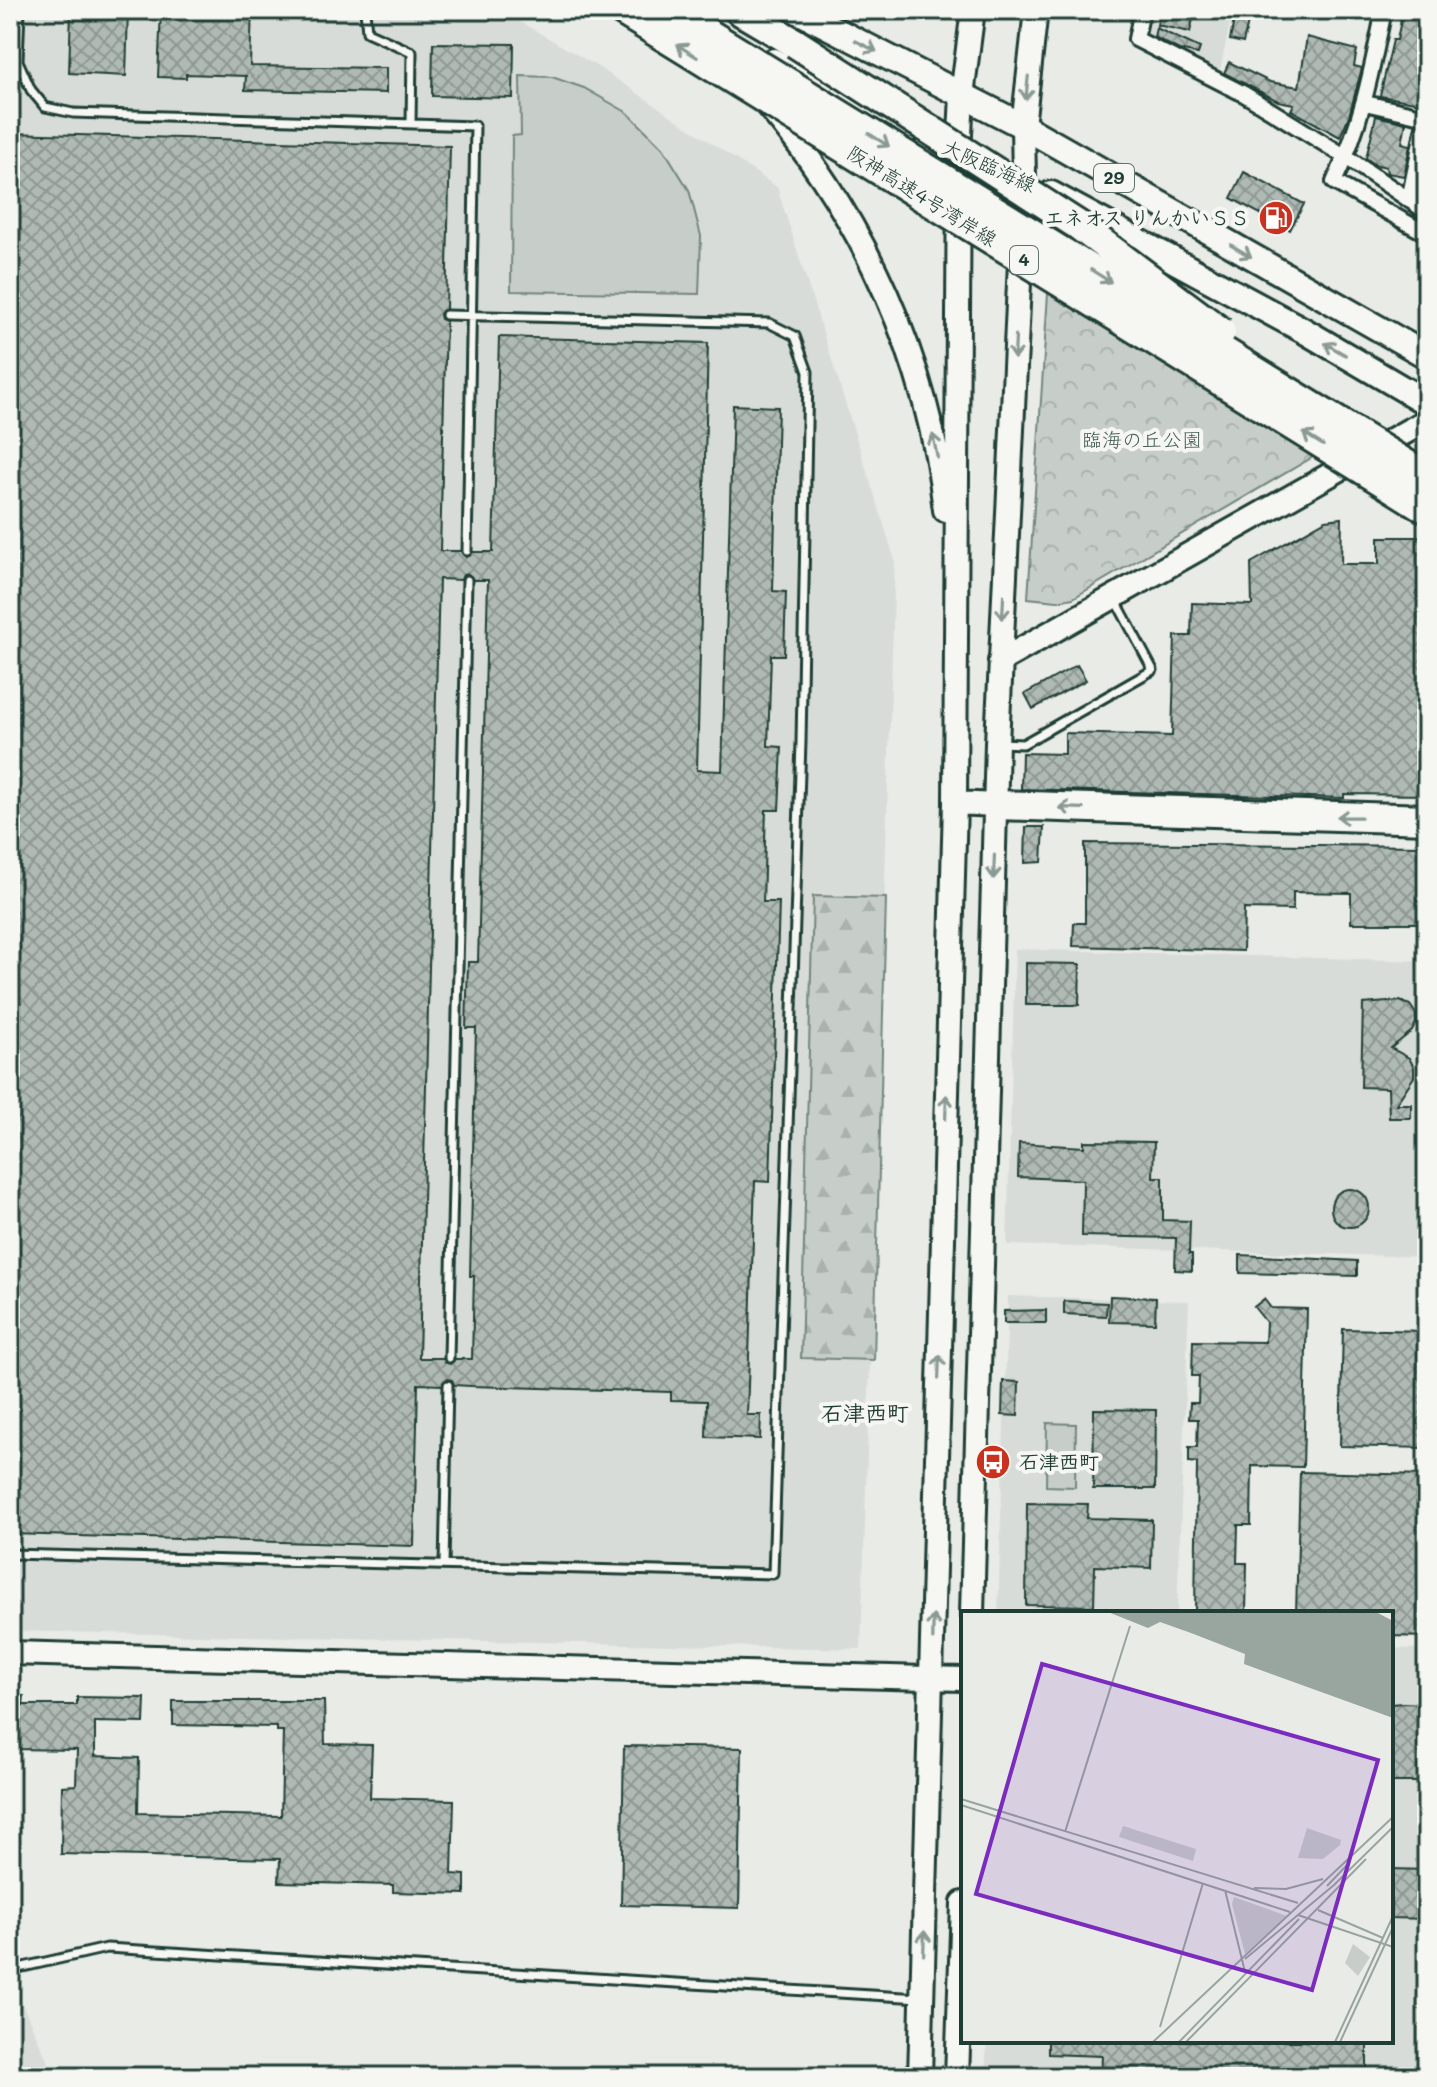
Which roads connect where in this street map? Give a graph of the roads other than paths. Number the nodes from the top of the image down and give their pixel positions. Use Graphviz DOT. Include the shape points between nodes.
graph roads {
  1 [pos="20,10"];
  2 [pos="365,10"];
  3 [pos="621,10"];
  4 [pos="671,10"];
  5 [pos="739,10"];
  6 [pos="796,10"];
  7 [pos="973,10"];
  8 [pos="1036,10"];
  9 [pos="1142,10"];
  10 [pos="1384,10"];
  11 [pos="699,23"];
  12 [pos="962,95"];
  13 [pos="1365,103"];
  14 [pos="411,124"];
  15 [pos="1023,126"];
  16 [pos="959,154"];
  17 [pos="1346,157"];
  18 [pos="1422,169"];
  19 [pos="1024,179"];
  20 [pos="1409,200"];
  21 [pos="1427,212"];
  22 [pos="1427,234"];
  23 [pos="446,315"];
  24 [pos="473,315"];
  25 [pos="1427,356"];
  26 [pos="1427,403"];
  27 [pos="1427,420"];
  28 [pos="1427,474"];
  29 [pos="1427,509"];
  30 [pos="467,551"];
  31 [pos="467,580"];
  32 [pos="1114,598"];
  33 [pos="957,634"];
  34 [pos="1000,661"];
  35 [pos="997,743"];
  36 [pos="955,803"];
  37 [pos="996,805"];
  38 [pos="1427,819"];
  39 [pos="449,1358"];
  40 [pos="448,1385"];
  41 [pos="10,1554"];
  42 [pos="444,1565"];
  43 [pos="972,1611"];
  44 [pos="10,1653"];
  45 [pos="932,1678"];
  46 [pos="961,1679"];
  47 [pos="961,1961"];
  48 [pos="10,1970"];
  49 [pos="922,1998"];
  50 [pos="920,2077"];
  51 [pos="957,2077"];
  1 -- 14 [label="lane" via="18,61 45,107 73,113"];
  2 -- 14 [label="lane" via="367,32 412,52"];
  29 -- 3 [label="highway, 阪神高速4号湾岸線 / 4, one-way, bridge"];
  4 -- 11 [label="main road, 大阪臨海線 / 29"];
  4 -- 28 [label="highway, 阪神高速4号湾岸線 / 4, one-way, bridge"];
  5 -- 28 [label="highway, bridge" via="1078,225 1328,409"];
  6 -- 12 [label="main road, 29, one-way"];
  7 -- 12 [label="street"];
  8 -- 15 [label="street, one-way"];
  9 -- 17 [label="street" via="1136,39 1244,94"];
  10 -- 13 [label="street"];
  11 -- 16 [label="main road, 大阪臨海線 / 29"];
  33 -- 11 [label="street, one-way" via="941,475 894,313 854,230 822,179"];
  12 -- 15 [label="main road, 29"];
  12 -- 16 [label="street"];
  13 -- 17 [label="street"];
  13 -- 18 [label="street" via="1426,117"];
  14 -- 24 [label="lane" via="475,126"];
  15 -- 19 [label="street"];
  15 -- 25 [label="main road, 29, one-way"];
  16 -- 19 [label="main road, 大阪臨海線 / 29"];
  16 -- 33 [label="street"];
  17 -- 20 [label="street"];
  17 -- 22 [label="street" via="1334,182"];
  18 -- 20 [label="street"];
  26 -- 19 [label="main road, 大阪臨海線 / 29, one-way"];
  19 -- 34 [label="street, one-way"];
  20 -- 21 [label="street"];
  23 -- 24 [label="lane"];
  24 -- 30 [label="lane"];
  24 -- 42 [label="lane" via="769,323 795,336 808,372 801,727 773,1574"];
  27 -- 32 [label="street"];
  31 -- 39 [label="lane"];
  32 -- 34 [label="street"];
  32 -- 35 [label="lane" via="1153,670 1023,744"];
  33 -- 36 [label="street"];
  34 -- 35 [label="street"];
  35 -- 37 [label="street"];
  36 -- 37 [label="street"];
  45 -- 36 [label="street, one-way"];
  38 -- 37 [label="highway, one-way"];
  37 -- 43 [label="street, one-way"];
  40 -- 42 [label="lane"];
  41 -- 42 [label="lane"];
  44 -- 45 [label="street"];
  45 -- 46 [label="street"];
  49 -- 45 [label="street, one-way"];
  47 -- 51 [label="street"];
  48 -- 49 [label="lane" via="107,1948"];
  49 -- 50 [label="street"];
}
